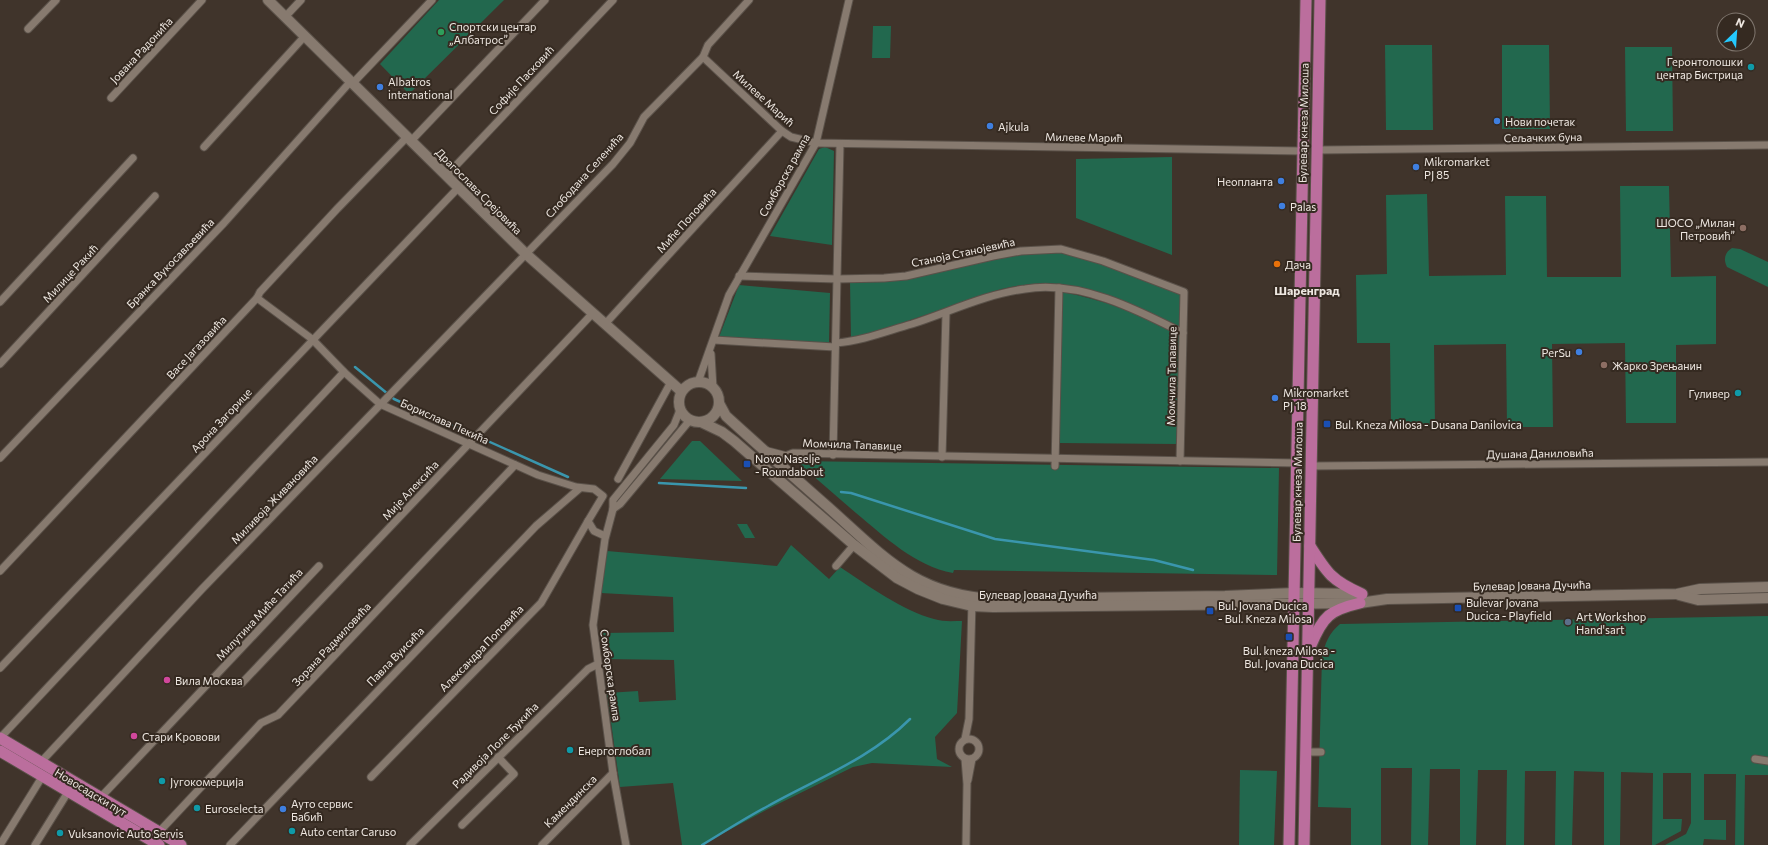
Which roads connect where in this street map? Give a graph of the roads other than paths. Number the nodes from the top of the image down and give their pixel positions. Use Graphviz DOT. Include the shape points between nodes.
graph roads {
  1 [pos="56,0"];
  2 [pos="202,0"];
  3 [pos="268,0"];
  4 [pos="301,0"];
  5 [pos="432,0"];
  6 [pos="544,0"];
  7 [pos="612,0"];
  8 [pos="749,0"];
  9 [pos="849,0"];
  10 [pos="1306,0"];
  11 [pos="1320,0"];
  12 [pos="1328,0"];
  13 [pos="285,17"];
  14 [pos="1320,21"];
  15 [pos="28,29"];
  16 [pos="304,37"];
  17 [pos="703,57"];
  18 [pos="352,82"];
  19 [pos="111,98"];
  20 [pos="782,131"];
  21 [pos="409,139"];
  22 [pos="816,144"];
  23 [pos="840,144"];
  24 [pos="1768,145"];
  25 [pos="204,147"];
  26 [pos="1318,150"];
  27 [pos="1303,151"];
  28 [pos="133,158"];
  29 [pos="446,176"];
  30 [pos="458,188"];
  31 [pos="156,196"];
  32 [pos="526,254"];
  33 [pos="739,276"];
  34 [pos="837,279"];
  35 [pos="1059,288"];
  36 [pos="1184,292"];
  37 [pos="257,298"];
  38 [pos="0,302"];
  39 [pos="593,313"];
  40 [pos="946,313"];
  41 [pos="606,323"];
  42 [pos="1183,333"];
  43 [pos="312,339"];
  44 [pos="714,340"];
  45 [pos="836,345"];
  46 [pos="710,350"];
  47 [pos="0,364"];
  48 [pos="344,372"];
  49 [pos="671,382"];
  50 [pos="698,382"];
  51 [pos="713,388"];
  52 [pos="681,391"];
  53 [pos="719,403"];
  54 [pos="380,404"];
  55 [pos="680,410"];
  56 [pos="690,420"];
  57 [pos="701,422"];
  58 [pos="475,438"];
  59 [pos="762,449"];
  60 [pos="833,455"];
  61 [pos="787,456"];
  62 [pos="942,457"];
  63 [pos="0,458"];
  64 [pos="1180,461"];
  65 [pos="1055,462"];
  66 [pos="1768,462"];
  67 [pos="1297,463"];
  68 [pos="515,465"];
  69 [pos="1312,466"];
  70 [pos="783,467"];
  71 [pos="618,479"];
  72 [pos="580,488"];
  73 [pos="613,509"];
  74 [pos="588,521"];
  75 [pos="605,536"];
  76 [pos="854,545"];
  77 [pos="1310,545"];
  78 [pos="319,566"];
  79 [pos="836,566"];
  80 [pos="0,571"];
  81 [pos="1768,587"];
  82 [pos="1677,594"];
  83 [pos="1294,598"];
  84 [pos="1309,598"];
  85 [pos="1361,598"];
  86 [pos="1768,598"];
  87 [pos="972,601"];
  88 [pos="1308,651"];
  89 [pos="598,664"];
  90 [pos="0,668"];
  91 [pos="242,683"];
  92 [pos="0,738"];
  93 [pos="968,739"];
  94 [pos="0,751"];
  95 [pos="1306,752"];
  96 [pos="1321,752"];
  97 [pos="498,757"];
  98 [pos="968,759"];
  99 [pos="1755,759"];
  100 [pos="1768,761"];
  101 [pos="40,762"];
  102 [pos="613,773"];
  103 [pos="371,776"];
  104 [pos="42,777"];
  105 [pos="68,792"];
  106 [pos="100,798"];
  107 [pos="462,825"];
  108 [pos="159,832"];
  109 [pos="0,845"];
  110 [pos="35,845"];
  111 [pos="159,845"];
  112 [pos="182,845"];
  113 [pos="230,845"];
  114 [pos="410,845"];
  115 [pos="542,845"];
  116 [pos="626,845"];
  117 [pos="966,845"];
  118 [pos="1289,845"];
  119 [pos="1304,845"];
  1 -- 15 [label="street"];
  2 -- 19 [label="street, Јована Радонића"];
  3 -- 13 [label="street, Драгослава Срејовића"];
  4 -- 13 [label="street"];
  5 -- 18 [label="street, Бранка Вукосављевића"];
  6 -- 21 [label="street, Васе Јагазовића"];
  7 -- 29 [label="street, Софије Пасковић"];
  8 -- 17 [label="street, Слободана Селенића" via="708,45"];
  9 -- 22 [label="street, Сомборска рампа"];
  10 -- 27 [label="main road, Булевар кнеза Милоша"];
  11 -- 14 [label="main road, Булевар кнеза Милоша"];
  12 -- 14 [label="main road"];
  13 -- 16 [label="street, Драгослава Срејовића"];
  14 -- 26 [label="main road, Булевар кнеза Милоша"];
  16 -- 18 [label="street, Драгослава Срејовића"];
  16 -- 25 [label="street"];
  17 -- 20 [label="street, Милеве Марић"];
  17 -- 32 [label="street, Слободана Селенића" via="644,117 630,143 613,164"];
  18 -- 21 [label="street, Драгослава Срејовића"];
  18 -- 63 [label="street, Бранка Вукосављевића" via="224,223"];
  20 -- 22 [label="street, Милеве Марић"];
  20 -- 41 [label="street, Миће Поповића"];
  21 -- 29 [label="street, Драгослава Срејовића"];
  21 -- 37 [label="street, Васе Јагазовића" via="299,249"];
  22 -- 23 [label="street, Милеве Марић"];
  22 -- 33 [label="street, Сомборска рампа"];
  23 -- 27 [label="street, Милеве Марић"];
  23 -- 34 [label="street"];
  24 -- 26 [label="street, Сељачких буна"];
  26 -- 69 [label="main road, Булевар кнеза Милоша"];
  27 -- 67 [label="main road, Булевар кнеза Милоша"];
  28 -- 38 [label="street"];
  29 -- 30 [label="street, Драгослава Срејовића"];
  30 -- 32 [label="street, Драгослава Срејовића"];
  30 -- 43 [label="street, Арона Загорице"];
  31 -- 47 [label="street, Милице Ракић"];
  32 -- 39 [label="street, Драгослава Срејовића"];
  32 -- 54 [label="street, Миливоја Живановића"];
  33 -- 34 [label="street, Станоја Станојевића"];
  33 -- 44 [label="street, Сомборска рампа" via="723,306"];
  34 -- 36 [label="street, Станоја Станојевића" via="899,277 992,256 1021,251 1061,249 1103,261"];
  34 -- 45 [label="street"];
  35 -- 40 [label="street" via="1025,288 990,296"];
  35 -- 42 [label="street" via="1107,299 1144,313"];
  35 -- 65 [label="street"];
  36 -- 42 [label="street, Момчила Тапавице"];
  37 -- 43 [label="street, Борислава Пекића"];
  37 -- 80 [label="street, Васе Јагазовића"];
  39 -- 41 [label="street, Драгослава Срејовића"];
  39 -- 58 [label="street, Мије Алексића"];
  40 -- 45 [label="street"];
  40 -- 62 [label="street"];
  41 -- 49 [label="street, Драгослава Срејовића"];
  42 -- 64 [label="street, Момчила Тапавице"];
  43 -- 48 [label="street, Борислава Пекића"];
  43 -- 90 [label="street, Арона Загорице"];
  44 -- 45 [label="street"];
  44 -- 46 [label="street, Сомборска рампа"];
  45 -- 60 [label="street"];
  46 -- 50 [label="street, Сомборска рампа"];
  46 -- 51 [label="street, Сомборска рампа"];
  48 -- 54 [label="street, Борислава Пекића"];
  48 -- 92 [label="street"];
  49 -- 52 [label="street, Драгослава Срејовића"];
  49 -- 71 [label="street"];
  50 -- 51 [label="street"];
  50 -- 52 [label="street"];
  51 -- 53 [label="street"];
  52 -- 55 [label="street"];
  53 -- 57 [label="street" via="715,414"];
  53 -- 59 [label="street, Булевар Јована Дучића" via="726,416"];
  54 -- 58 [label="street, Борислава Пекића"];
  54 -- 101 [label="street, Миливоја Живановића"];
  55 -- 56 [label="street"];
  55 -- 73 [label="street, Сомборска рампа" via="674,425 613,500"];
  56 -- 57 [label="street"];
  56 -- 73 [label="street, Сомборска рампа" via="620,504"];
  57 -- 76 [label="street, Булевар Јована Дучића" via="716,428 734,441"];
  58 -- 68 [label="street, Борислава Пекића"];
  58 -- 91 [label="street, Мије Алексића"];
  59 -- 61 [label="street, Момчила Тапавице"];
  59 -- 70 [label="street, Булевар Јована Дучића"];
  60 -- 61 [label="street, Момчила Тапавице" via="793,453"];
  60 -- 62 [label="street, Момчила Тапавице"];
  61 -- 70 [label="street" via="783,457"];
  62 -- 65 [label="street, Момчила Тапавице"];
  64 -- 65 [label="street, Момчила Тапавице"];
  64 -- 67 [label="street, Момчила Тапавице"];
  66 -- 69 [label="street, Душана Даниловића"];
  67 -- 83 [label="main road, Булевар кнеза Милоша"];
  68 -- 72 [label="street, Борислава Пекића"];
  68 -- 108 [label="street, Зорана Радмиловића" via="278,715 261,723"];
  69 -- 77 [label="main road, Булевар кнеза Милоша"];
  70 -- 87 [label="street, Булевар Јована Дучића" via="902,572 935,588"];
  72 -- 74 [label="street, Борислава Пекића" via="594,489 603,496"];
  72 -- 113 [label="street, Павла Вуисића" via="530,532"];
  73 -- 75 [label="street, Сомборска рампа"];
  74 -- 75 [label="street" via="594,531"];
  74 -- 103 [label="street, Александра Поповића" via="541,603"];
  75 -- 89 [label="street, Сомборска рампа" via="593,626"];
  76 -- 79 [label="street"];
  76 -- 87 [label="street, Булевар Јована Дучића" via="897,578 918,589 943,599"];
  77 -- 84 [label="main road, Булевар кнеза Милоша"];
  77 -- 85 [label="main road" via="1330,576"];
  78 -- 106 [label="street, Милутина Миће Татића"];
  81 -- 82 [label="street, Булевар Јована Дучића" via="1700,589"];
  82 -- 85 [label="street, Булевар Јована Дучића"];
  82 -- 86 [label="street, Булевар Јована Дучића" via="1698,600"];
  83 -- 84 [label="street, Булевар Јована Дучића"];
  83 -- 87 [label="street, Булевар Јована Дучића" via="1163,596"];
  83 -- 118 [label="main road, Булевар кнеза Милоша"];
  84 -- 85 [label="street, Булевар Јована Дучића"];
  84 -- 88 [label="main road, Булевар кнеза Милоша"];
  85 -- 88 [label="main road" via="1331,612 1320,624"];
  87 -- 93 [label="street"];
  88 -- 95 [label="main road, Булевар кнеза Милоша"];
  89 -- 97 [label="street, Радивоја Лоле Ђукића" via="588,669"];
  89 -- 102 [label="street, Сомборска рампа"];
  92 -- 101 [label="main road, Новосадски пут"];
  93 -- 98 [label="street" via="959,744 958,751"];
  93 -- 98 [label="street" via="976,742 979,749 977,755"];
  94 -- 104 [label="main road, Новосадски пут"];
  95 -- 96 [label="street"];
  95 -- 119 [label="main road, Булевар кнеза Милоша"];
  97 -- 107 [label="street" via="514,774"];
  97 -- 114 [label="street, Радивоја Лоле Ђукића"];
  98 -- 117 [label="street"];
  99 -- 100 [label="street"];
  101 -- 106 [label="main road, Новосадски пут"];
  102 -- 115 [label="street, Камендинска"];
  102 -- 116 [label="street, Сомборска рампа"];
  104 -- 105 [label="main road, Новосадски пут"];
  104 -- 109 [label="street"];
  105 -- 110 [label="street"];
  105 -- 111 [label="main road, Новосадски пут"];
  106 -- 108 [label="main road, Новосадски пут"];
  108 -- 112 [label="main road, Новосадски пут"];
}
